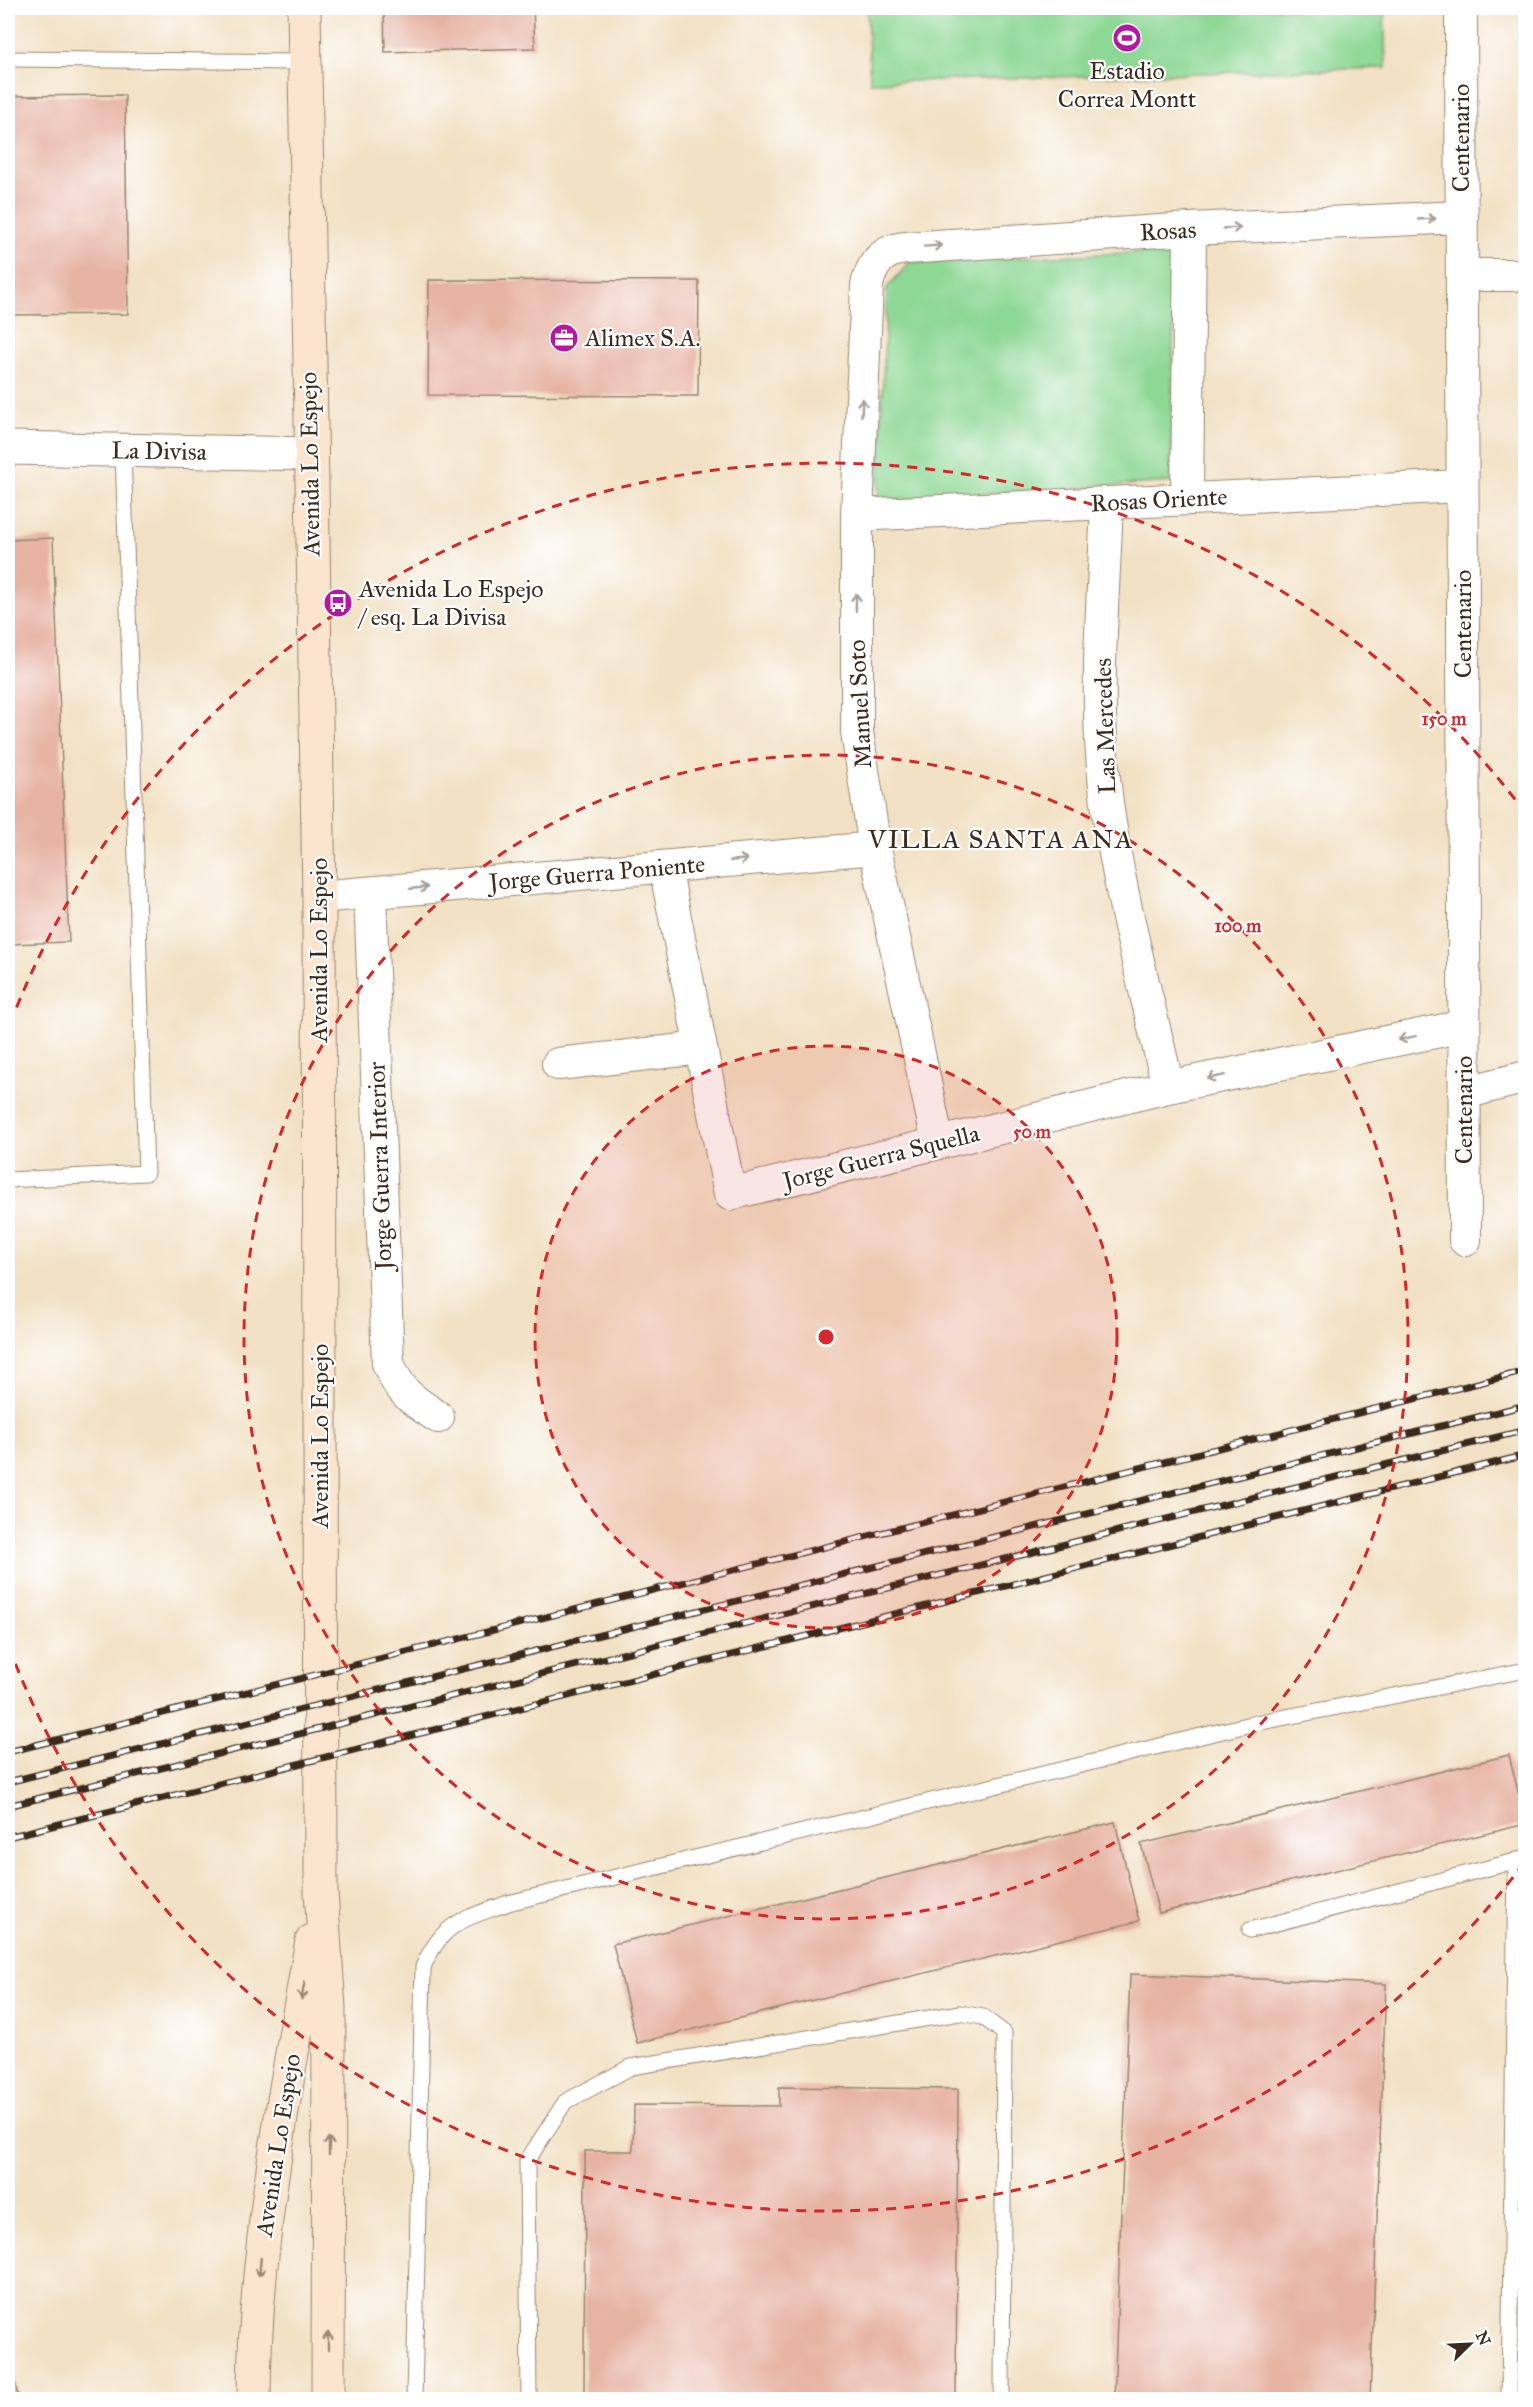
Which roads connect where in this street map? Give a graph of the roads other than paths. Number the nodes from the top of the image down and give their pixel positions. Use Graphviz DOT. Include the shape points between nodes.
graph roads {
  1 [pos="304,8"];
  2 [pos="1461,8"];
  3 [pos="8,60"];
  4 [pos="305,62"];
  5 [pos="1462,217"];
  6 [pos="1190,230"];
  7 [pos="878,259"];
  8 [pos="1462,275"];
  9 [pos="1526,275"];
  10 [pos="8,448"];
  11 [pos="123,450"];
  12 [pos="310,454"];
  13 [pos="1462,486"];
  14 [pos="1187,499"];
  15 [pos="1107,503"];
  16 [pos="857,515"];
  17 [pos="875,848"];
  18 [pos="664,867"];
  19 [pos="370,893"];
  20 [pos="319,897"];
  21 [pos="1464,1026"];
  22 [pos="701,1048"];
  23 [pos="558,1064"];
  24 [pos="1526,1077"];
  25 [pos="1168,1087"];
  26 [pos="1464,1093"];
  27 [pos="938,1143"];
  28 [pos="8,1180"];
  29 [pos="1465,1240"];
  30 [pos="438,1417"];
  31 [pos="1526,1670"];
  32 [pos="1521,1859"];
  33 [pos="321,1892"];
  34 [pos="1250,1930"];
  35 [pos="254,2400"];
  36 [pos="328,2400"];
  37 [pos="414,2400"];
  38 [pos="530,2400"];
  39 [pos="1002,2400"];
  40 [pos="1509,2400"];
  1 -- 4 [label="main road, Avenida Lo Espejo"];
  2 -- 5 [label="street, Centenario"];
  3 -- 4 [label="lane"];
  4 -- 12 [label="main road, Avenida Lo Espejo"];
  6 -- 5 [label="street, Rosas, one-way"];
  5 -- 8 [label="street, Centenario"];
  7 -- 6 [label="street, Rosas, one-way" via="886,252 906,248"];
  6 -- 14 [label="street"];
  16 -- 7 [label="street, Manuel Soto, one-way" via="867,285"];
  8 -- 9 [label="street"];
  8 -- 13 [label="street, Centenario"];
  10 -- 11 [label="street, La Divisa"];
  11 -- 12 [label="street, La Divisa"];
  11 -- 28 [label="lane" via="146,1173"];
  12 -- 20 [label="main road, Avenida Lo Espejo"];
  13 -- 14 [label="street, Rosas Oriente"];
  13 -- 21 [label="street, Centenario"];
  14 -- 15 [label="street, Rosas Oriente"];
  15 -- 16 [label="street, Rosas Oriente"];
  15 -- 25 [label="street, Las Mercedes" via="1101,693 1103,766 1115,852"];
  17 -- 16 [label="street, Manuel Soto, one-way" via="856,721"];
  18 -- 17 [label="street, Jorge Guerra Poniente, one-way"];
  17 -- 27 [label="street, Manuel Soto"];
  19 -- 18 [label="street, Jorge Guerra Poniente, one-way"];
  18 -- 22 [label="street, Jorge Guerra Squella"];
  19 -- 20 [label="street, Jorge Guerra Poniente"];
  19 -- 30 [label="street, Jorge Guerra Interior" via="388,1363 396,1384 406,1396"];
  20 -- 33 [label="main road, Avenida Lo Espejo"];
  21 -- 25 [label="street, Jorge Guerra Squella, one-way"];
  21 -- 26 [label="street, Centenario"];
  22 -- 23 [label="street"];
  22 -- 27 [label="street, Jorge Guerra Squella" via="730,1194"];
  24 -- 26 [label="street"];
  25 -- 27 [label="street, Jorge Guerra Squella"];
  26 -- 29 [label="street, Centenario"];
  31 -- 37 [label="lane" via="1251,1724 508,1903 462,1920 433,1944 423,1967"];
  32 -- 34 [label="lane"];
  32 -- 40 [label="lane"];
  33 -- 35 [label="main road, Avenida Lo Espejo, one-way" via="268,2197 258,2288"];
  36 -- 33 [label="main road, Avenida Lo Espejo, one-way" via="329,2019"];
  38 -- 39 [label="lane" via="527,2161 566,2102 631,2067 960,2013 983,2017 1004,2033"];
}
